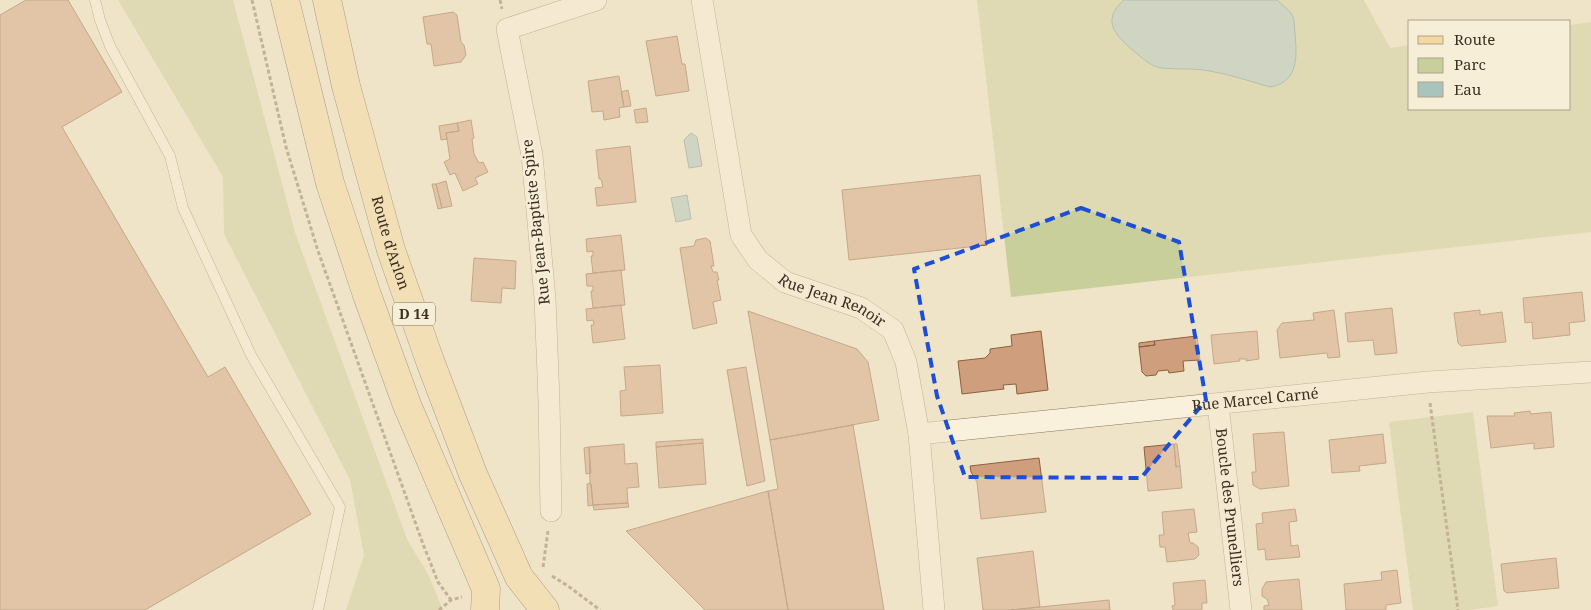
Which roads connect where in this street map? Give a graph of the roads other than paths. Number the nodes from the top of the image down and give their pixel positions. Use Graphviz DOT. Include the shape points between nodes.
graph roads {
  1 [pos="95,0"];
  2 [pos="285,0"];
  3 [pos="327,0"];
  4 [pos="596,0"];
  5 [pos="702,0"];
  6 [pos="1591,372"];
  7 [pos="1218,404"];
  8 [pos="919,434"];
  9 [pos="551,510"];
  10 [pos="318,610"];
  11 [pos="485,610"];
  12 [pos="545,610"];
  13 [pos="934,610"];
  14 [pos="1241,610"];
  1 -- 10 [label="lane" via="107,40 170,156 184,208 251,355 340,507"];
  2 -- 11 [label="main road, D 14" via="330,183 408,405 486,589"];
  3 -- 12 [label="main road, Route d'Arlon / D 14" via="346,86 392,250 430,360 473,474 519,576"];
  4 -- 9 [label="street, Rue Jean-Baptiste Spire" via="506,29 532,155 545,299"];
  5 -- 8 [label="street, Rue Jean Renoir" via="741,235 758,260 785,282 862,308 893,330 906,362"];
  6 -- 7 [label="street, Rue Marcel Carné" via="1428,382"];
  7 -- 8 [label="street, Rue Marcel Carné"];
  7 -- 14 [label="street, Boucle des Prunelliers"];
  8 -- 13 [label="street, Rue Jean Renoir"];
}
